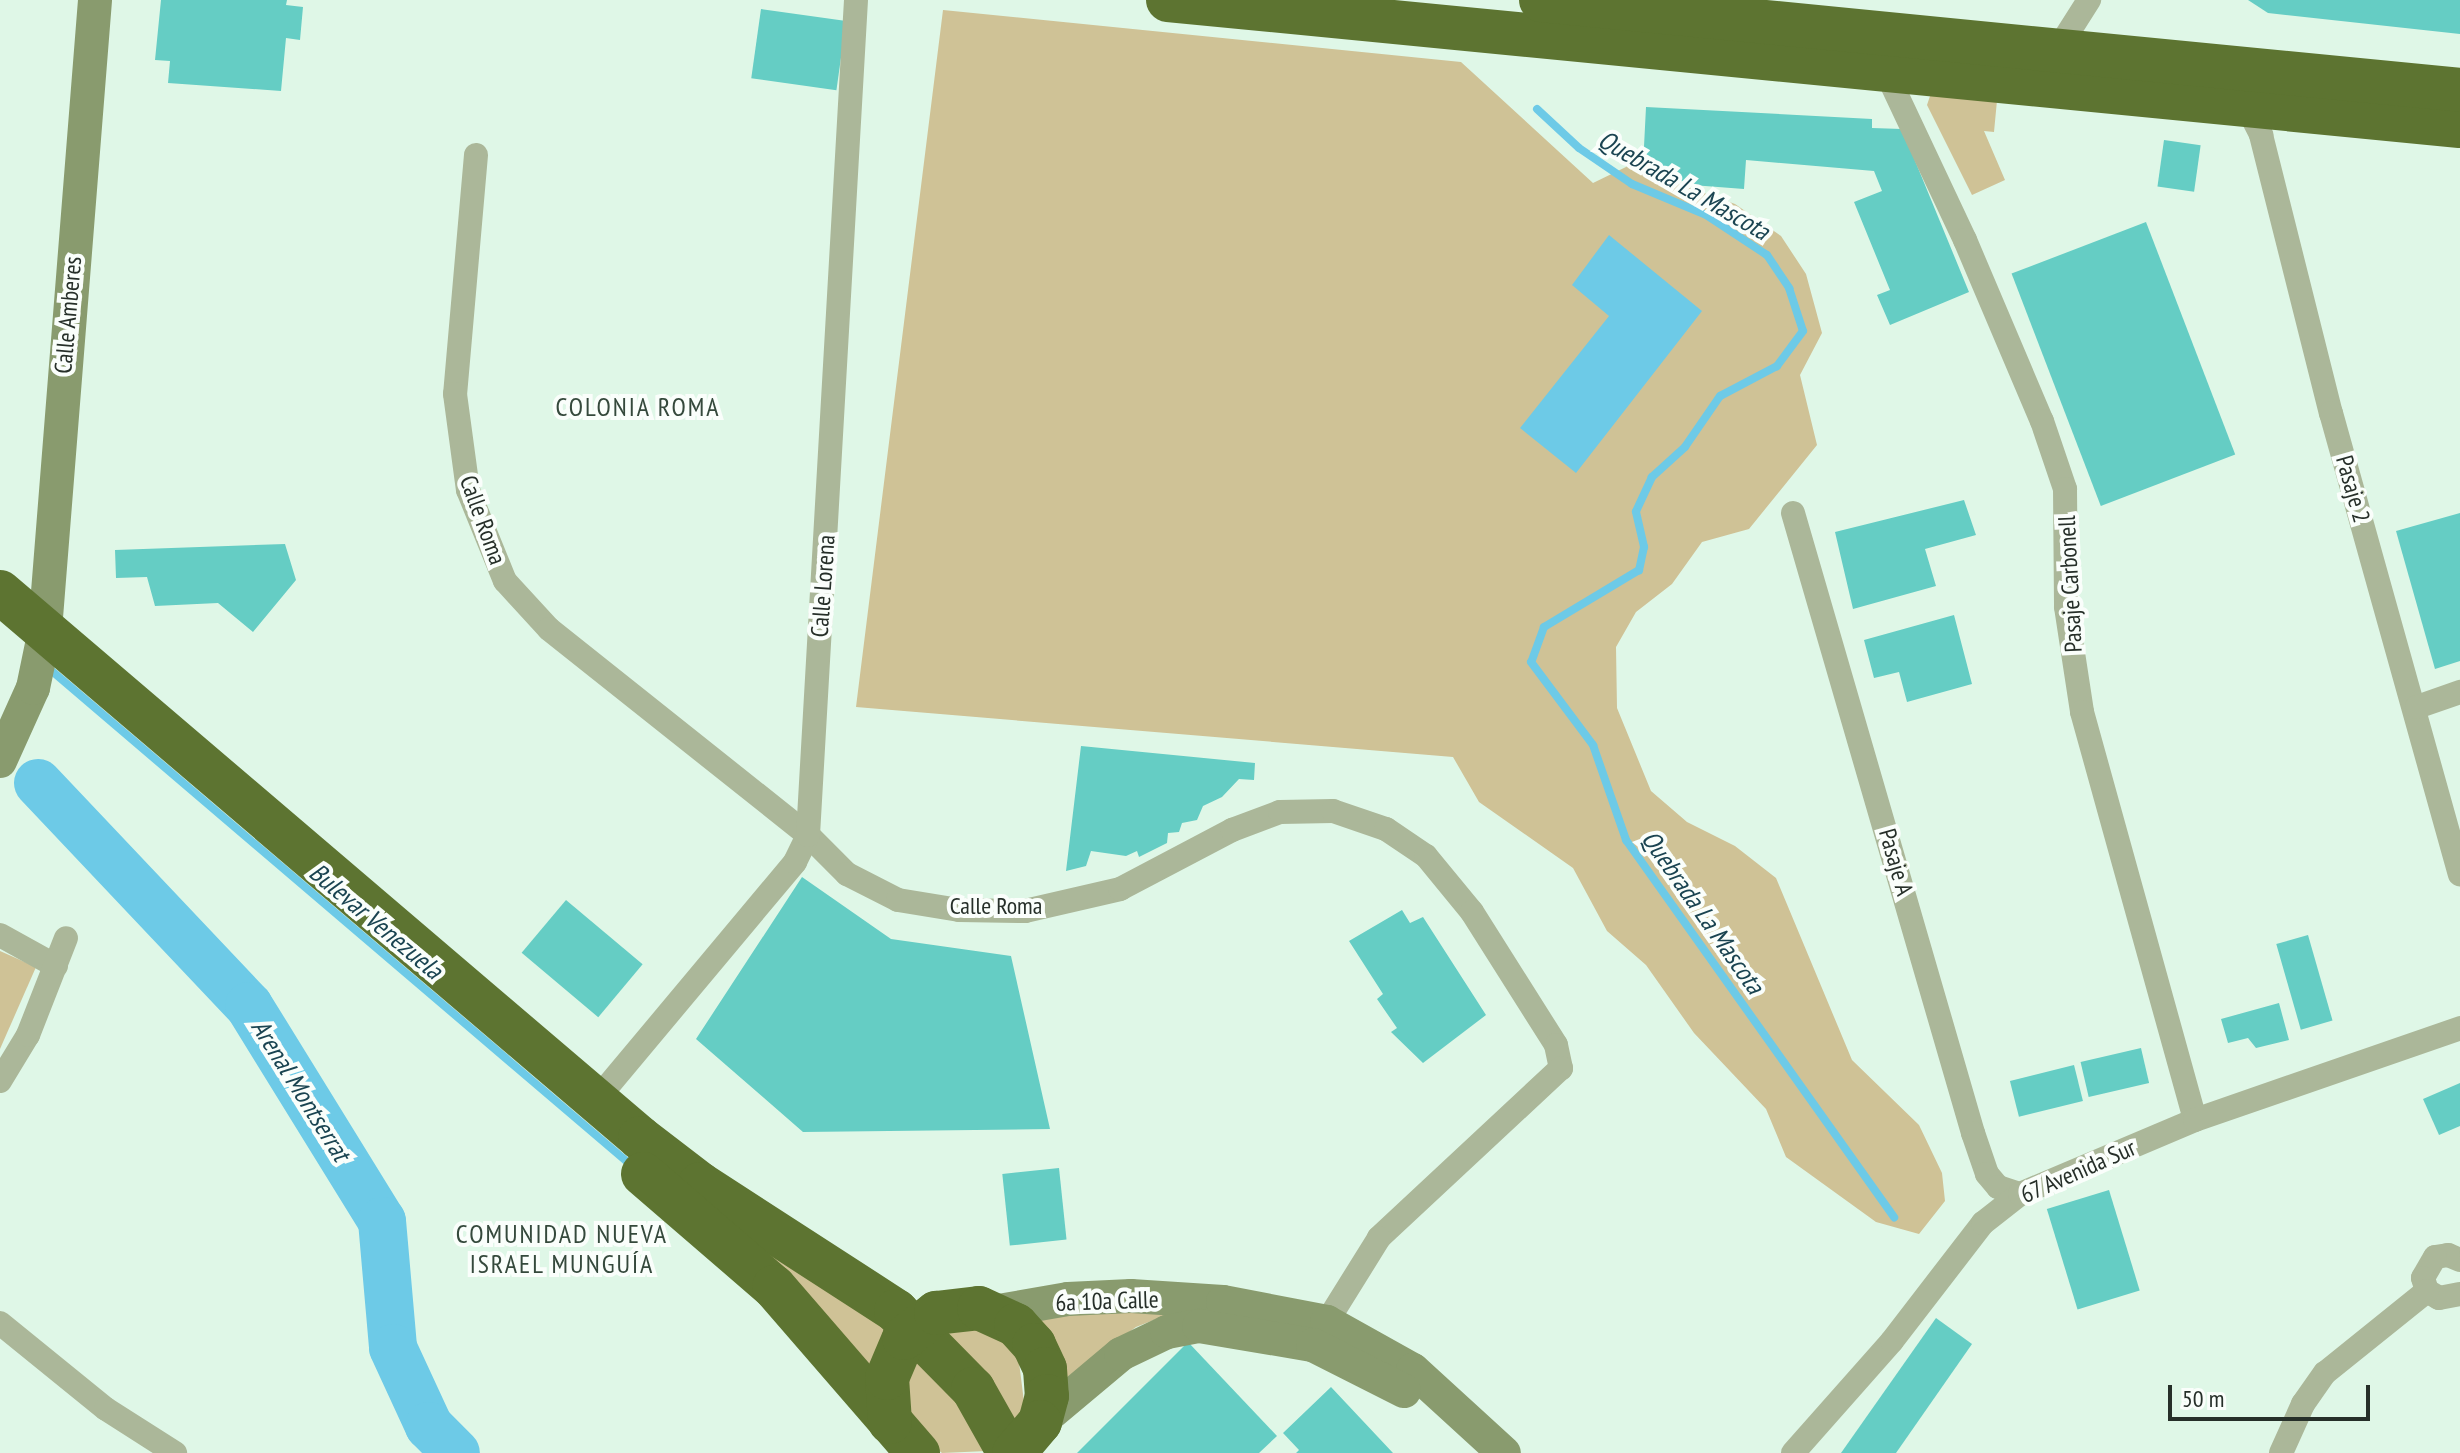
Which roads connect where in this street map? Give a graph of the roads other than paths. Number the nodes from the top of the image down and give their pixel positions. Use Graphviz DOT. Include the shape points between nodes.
graph roads {
  1 [pos="95,0"];
  2 [pos="856,0"];
  3 [pos="1168,0"];
  4 [pos="1541,0"];
  5 [pos="2089,0"];
  6 [pos="1762,10"];
  7 [pos="2056,52"];
  8 [pos="1885,70"];
  9 [pos="2460,90"];
  10 [pos="2246,105"];
  11 [pos="2460,126"];
  12 [pos="476,155"];
  13 [pos="1793,513"];
  14 [pos="0,592"];
  15 [pos="0,627"];
  16 [pos="42,645"];
  17 [pos="2460,692"];
  18 [pos="2417,707"];
  19 [pos="0,761"];
  20 [pos="808,835"];
  21 [pos="2460,874"];
  22 [pos="0,935"];
  23 [pos="66,938"];
  24 [pos="56,966"];
  25 [pos="2460,1028"];
  26 [pos="0,1081"];
  27 [pos="597,1099"];
  28 [pos="2195,1120"];
  29 [pos="2020,1194"];
  30 [pos="2460,1260"];
  31 [pos="2427,1291"];
  32 [pos="2460,1294"];
  33 [pos="993,1312"];
  34 [pos="0,1323"];
  35 [pos="914,1326"];
  36 [pos="1320,1333"];
  37 [pos="1021,1443"];
  38 [pos="908,1444"];
  39 [pos="175,1453"];
  40 [pos="1473,1453"];
  41 [pos="1504,1453"];
  42 [pos="1793,1453"];
  43 [pos="2281,1453"];
  1 -- 16 [label="street, Calle Amberes"];
  2 -- 20 [label="street, Calle Lorena"];
  3 -- 8 [label="highway"];
  4 -- 6 [label="highway"];
  5 -- 7 [label="street"];
  6 -- 7 [label="highway"];
  7 -- 9 [label="highway"];
  8 -- 10 [label="highway"];
  8 -- 28 [label="street, Pasaje Carbonell" via="1971,254 2065,489 2066,607 2082,712"];
  10 -- 11 [label="highway"];
  10 -- 18 [label="street, Pasaje 2" via="2261,135 2331,413"];
  12 -- 20 [label="street, Calle Roma" via="455,394 462,462 486,543 505,581 541,622"];
  13 -- 29 [label="street, Pasaje A" via="1973,1133 1987,1174 1998,1187"];
  14 -- 16 [label="highway"];
  15 -- 16 [label="highway"];
  16 -- 19 [label="street, Calle Amberes" via="33,688"];
  16 -- 27 [label="highway"];
  16 -- 38 [label="highway" via="731,1247 810,1324"];
  17 -- 18 [label="street"];
  18 -- 21 [label="street, Pasaje 2"];
  20 -- 27 [label="street, Calle Lorena" via="795,862"];
  20 -- 36 [label="street, Calle Roma" via="847,874 898,900 959,910 1025,911 1120,889 1232,830 1280,812 1333,811 1386,829 1426,856 1472,912 1556,1045 1561,1068 1379,1238"];
  22 -- 24 [label="street"];
  23 -- 24 [label="street"];
  24 -- 26 [label="street" via="28,1035"];
  25 -- 28 [label="street, 67 Avenida Sur"];
  27 -- 35 [label="highway" via="700,1184 838,1269"];
  28 -- 29 [label="street, 67 Avenida Sur"];
  29 -- 42 [label="street, 67 Avenida Sur" via="1983,1223 1892,1341"];
  30 -- 31 [label="street" via="2441,1254 2430,1260 2423,1272"];
  31 -- 32 [label="street" via="2446,1299"];
  31 -- 43 [label="street" via="2325,1373 2303,1404"];
  33 -- 35 [label="highway" via="950,1309"];
  33 -- 36 [label="street, 6a 10a Calle" via="1068,1299 1131,1296 1223,1302"];
  33 -- 37 [label="highway" via="1016,1325 1040,1357 1047,1396"];
  34 -- 39 [label="street" via="106,1409"];
  35 -- 37 [label="highway"];
  35 -- 38 [label="highway" via="896,1350 887,1378"];
  36 -- 37 [label="street, 6a 10a Calle" via="1178,1329 1121,1354"];
  36 -- 40 [label="street" via="1408,1393"];
  36 -- 41 [label="street" via="1413,1370"];
}
